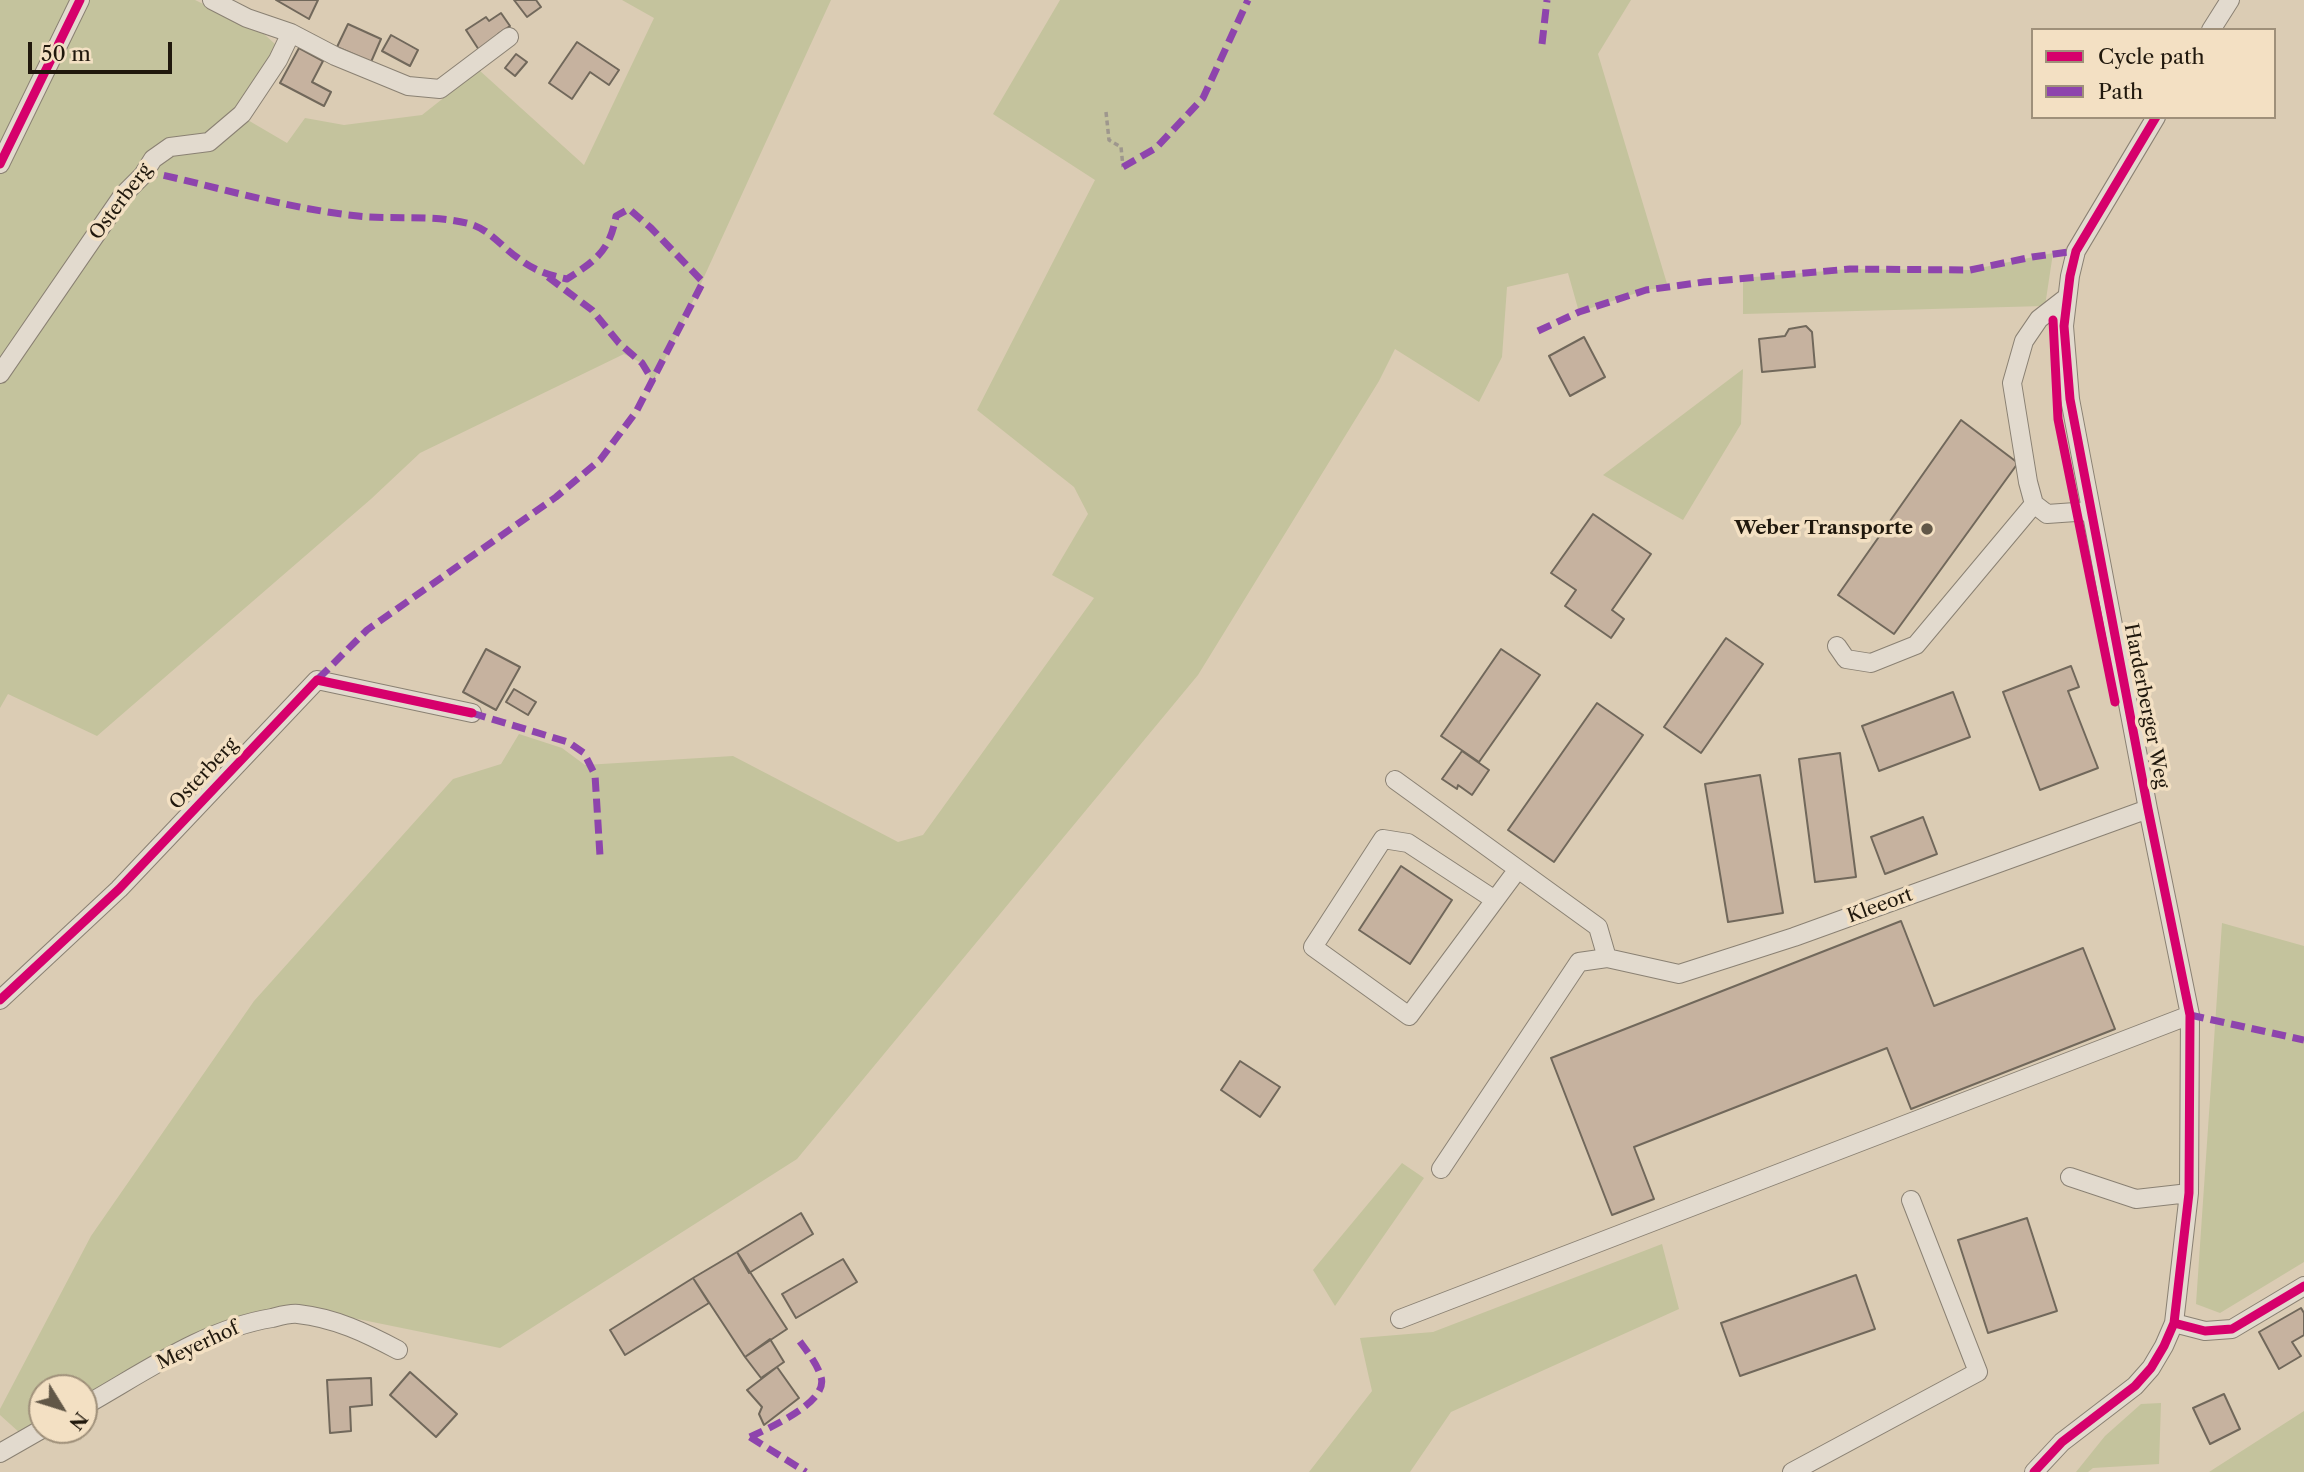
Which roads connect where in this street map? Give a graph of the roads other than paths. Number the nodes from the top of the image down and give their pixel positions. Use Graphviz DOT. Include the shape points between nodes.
graph roads {
  1 [pos="80,0"];
  2 [pos="212,0"];
  3 [pos="2230,0"];
  4 [pos="2212,28"];
  5 [pos="291,33"];
  6 [pos="509,37"];
  7 [pos="2155,119"];
  8 [pos="0,164"];
  9 [pos="2066,298"];
  10 [pos="0,374"];
  11 [pos="2034,504"];
  12 [pos="2090,510"];
  13 [pos="1837,646"];
  14 [pos="472,713"];
  15 [pos="1395,780"];
  16 [pos="2148,809"];
  17 [pos="1518,869"];
  18 [pos="1495,900"];
  19 [pos="1607,958"];
  20 [pos="0,1000"];
  21 [pos="2190,1015"];
  22 [pos="1441,1169"];
  23 [pos="2070,1177"];
  24 [pos="2189,1193"];
  25 [pos="1911,1200"];
  26 [pos="2304,1286"];
  27 [pos="1400,1319"];
  28 [pos="2174,1323"];
  29 [pos="398,1350"];
  30 [pos="98,1398"];
  31 [pos="28,1437"];
  32 [pos="0,1453"];
  33 [pos="1792,1472"];
  34 [pos="2034,1472"];
  1 -- 8 [label="street"];
  2 -- 5 [label="street"];
  3 -- 4 [label="street"];
  5 -- 6 [label="street" via="408,86 440,89"];
  5 -- 10 [label="street, Osterberg" via="242,114 209,142 170,147 153,159 123,195"];
  7 -- 9 [label="street, Harderberger Weg" via="2076,251"];
  9 -- 11 [label="street" via="2039,319 2024,341 2012,383"];
  9 -- 12 [label="street, Harderberger Weg" via="2070,399"];
  11 -- 12 [label="street" via="2047,514"];
  11 -- 13 [label="street" via="1916,645 1871,663 1846,659"];
  12 -- 16 [label="street, Harderberger Weg"];
  14 -- 20 [label="street, Osterberg" via="317,680 119,888"];
  15 -- 17 [label="street"];
  16 -- 19 [label="street, Kleeort" via="1679,974"];
  16 -- 21 [label="street, Harderberger Weg"];
  17 -- 18 [label="street"];
  17 -- 19 [label="street" via="1598,927"];
  18 -- 18 [label="street" via="1409,1016 1313,947 1383,839 1408,843"];
  19 -- 22 [label="street" via="1579,962"];
  21 -- 24 [label="street, Harderberger Weg"];
  21 -- 27 [label="street"];
  23 -- 24 [label="street" via="2136,1199"];
  24 -- 28 [label="street, Harderberger Weg"];
  25 -- 33 [label="street" via="1978,1371"];
  26 -- 28 [label="street" via="2232,1329 2205,1331"];
  28 -- 34 [label="street" via="2151,1368 2062,1442"];
  29 -- 30 [label="street, Meyerhof" via="334,1320 295,1314 251,1321 199,1341"];
  31 -- 32 [label="street"];
}
